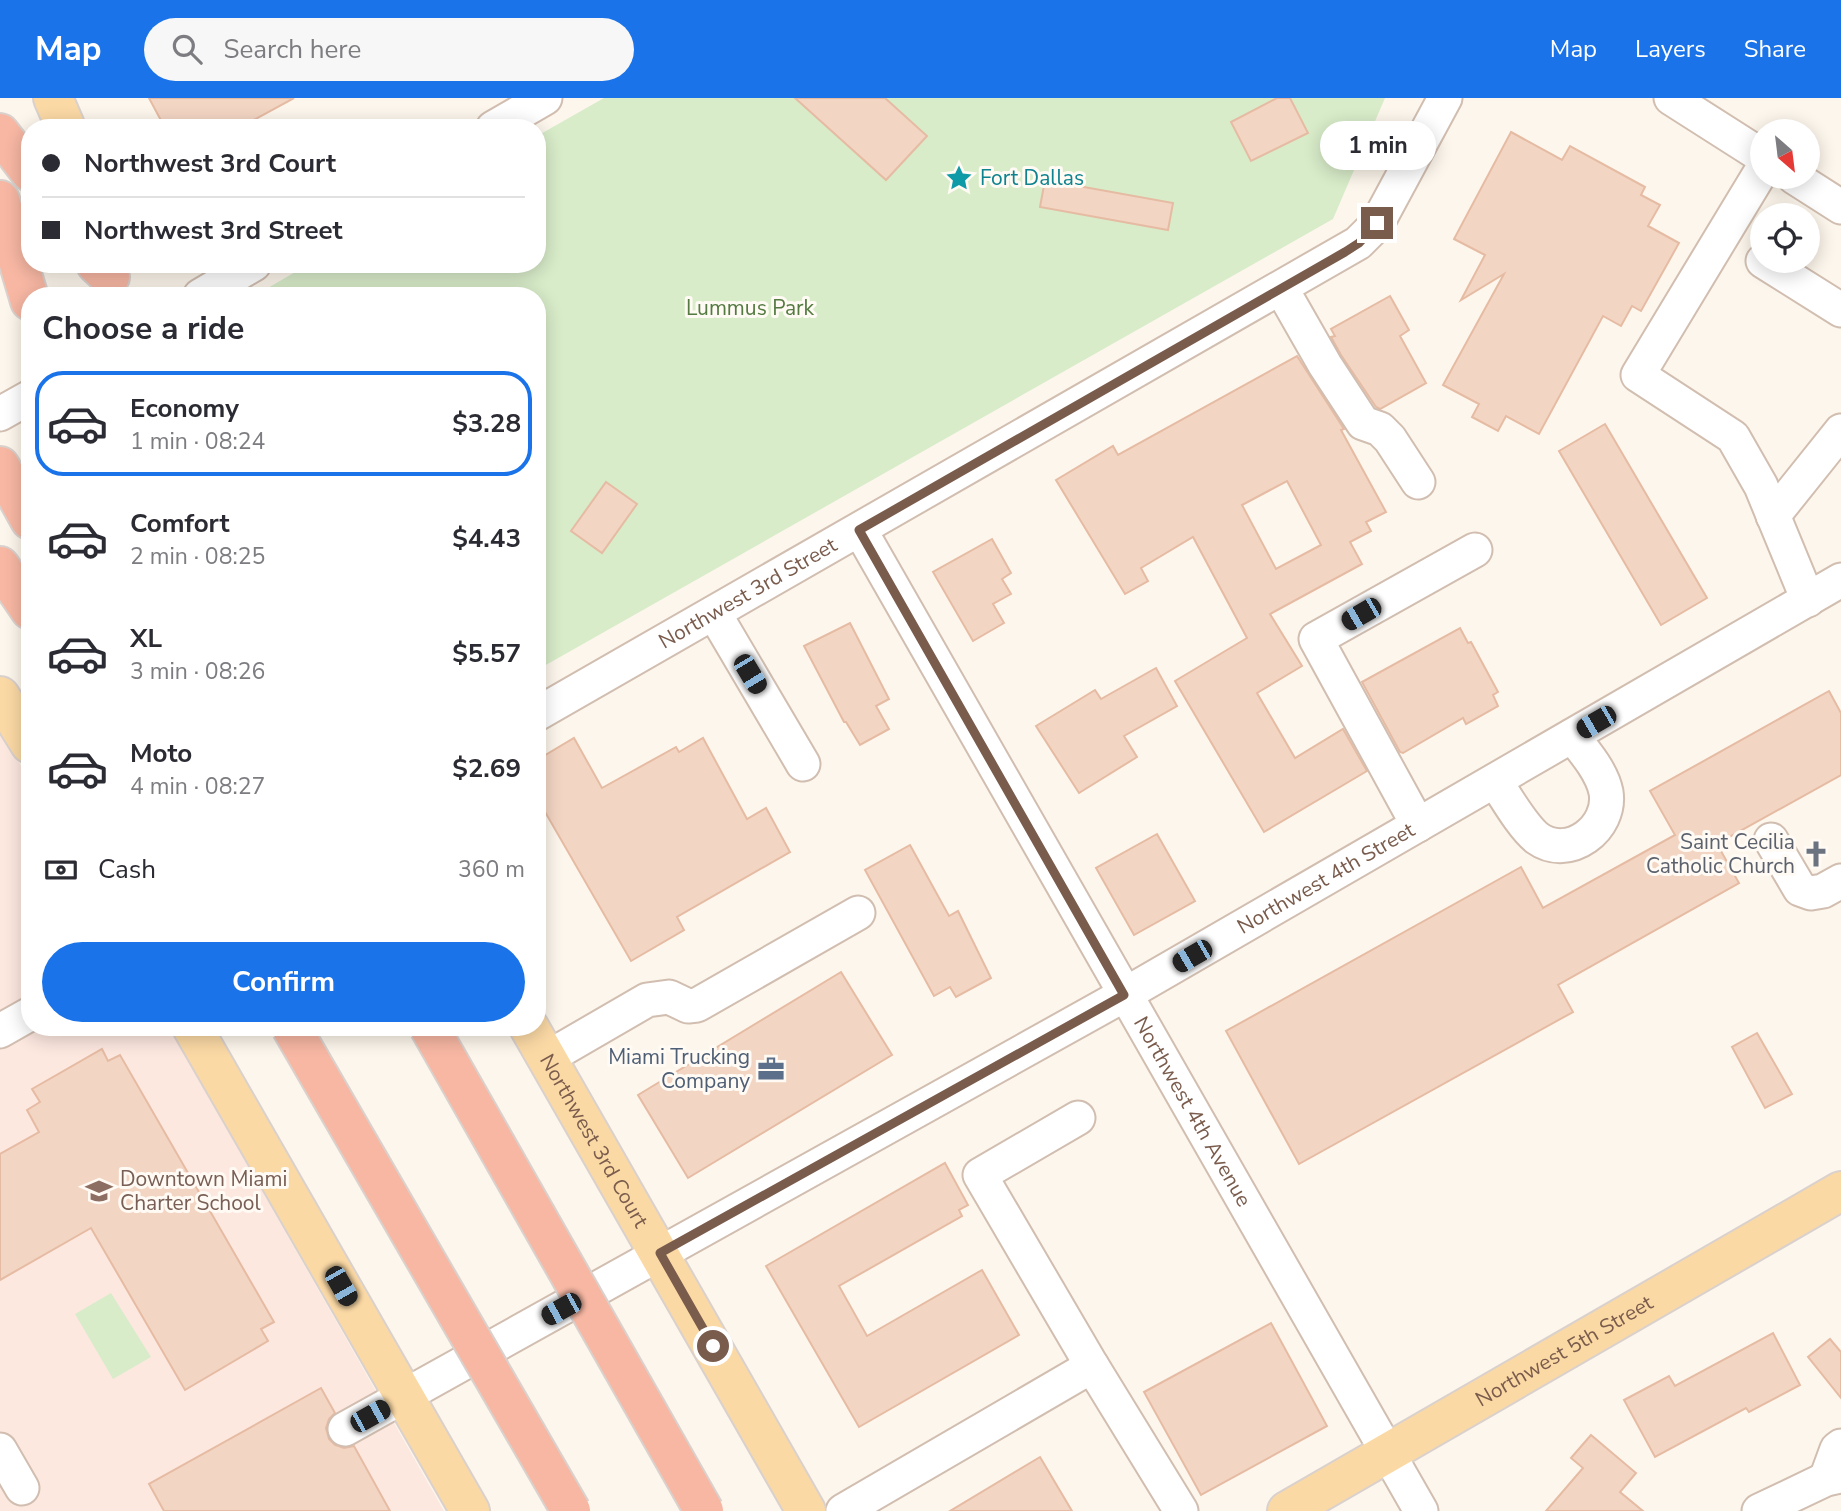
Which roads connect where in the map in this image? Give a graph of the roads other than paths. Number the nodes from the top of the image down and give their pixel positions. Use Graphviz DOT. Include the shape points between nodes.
graph roads {
  1 [pos="52,98"];
  2 [pos="545,98"];
  3 [pos="1446,98"];
  4 [pos="1671,98"];
  5 [pos="62,119"];
  6 [pos="508,119"];
  7 [pos="0,133"];
  8 [pos="1750,148"];
  9 [pos="21,160"];
  10 [pos="1750,189"];
  11 [pos="1813,189"];
  12 [pos="0,200"];
  13 [pos="1841,207"];
  14 [pos="1722,236"];
  15 [pos="1750,254"];
  16 [pos="21,271"];
  17 [pos="239,273"];
  18 [pos="1781,273"];
  19 [pos="0,283"];
  20 [pos="215,287"];
  21 [pos="1280,288"];
  22 [pos="1841,310"];
  23 [pos="21,316"];
  24 [pos="21,402"];
  25 [pos="0,414"];
  26 [pos="1841,431"];
  27 [pos="0,466"];
  28 [pos="1418,482"];
  29 [pos="21,504"];
  30 [pos="1773,516"];
  31 [pos="859,530"];
  32 [pos="1475,550"];
  33 [pos="0,566"];
  34 [pos="1841,580"];
  35 [pos="21,597"];
  36 [pos="1808,600"];
  37 [pos="714,613"];
  38 [pos="0,696"];
  39 [pos="546,709"];
  40 [pos="21,730"];
  41 [pos="1572,736"];
  42 [pos="803,764"];
  43 [pos="1495,781"];
  44 [pos="1418,825"];
  45 [pos="1771,840"];
  46 [pos="1841,881"];
  47 [pos="858,914"];
  48 [pos="1124,995"];
  49 [pos="21,1019"];
  50 [pos="0,1031"];
  51 [pos="197,1036"];
  52 [pos="296,1036"];
  53 [pos="434,1036"];
  54 [pos="538,1043"];
  55 [pos="1079,1118"];
  56 [pos="1841,1191"];
  57 [pos="660,1253"];
  58 [pos="1092,1366"];
  59 [pos="405,1396"];
  60 [pos="345,1429"];
  61 [pos="1841,1447"];
  62 [pos="0,1450"];
  63 [pos="1387,1454"];
  64 [pos="1834,1478"];
  65 [pos="22,1488"];
  66 [pos="470,1511"];
  67 [pos="571,1511"];
  68 [pos="704,1511"];
  69 [pos="806,1511"];
  70 [pos="843,1511"];
  71 [pos="1181,1511"];
  72 [pos="1287,1511"];
  73 [pos="1421,1511"];
  74 [pos="1759,1511"];
  1 -- 5 [label="main road"];
  2 -- 6 [label="street"];
  3 -- 21 [label="street, Northwest 3rd Street" via="1370,233"];
  4 -- 8 [label="street"];
  7 -- 9 [label="highway"];
  10 -- 14 [label="street"];
  11 -- 13 [label="street"];
  12 -- 16 [label="highway"];
  14 -- 15 [label="street"];
  14 -- 30 [label="street" via="1637,375 1733,437"];
  17 -- 20 [label="street"];
  18 -- 22 [label="street"];
  19 -- 23 [label="highway"];
  21 -- 28 [label="street" via="1363,423 1380,429 1390,439"];
  21 -- 31 [label="street, Northwest 3rd Street"];
  24 -- 25 [label="street"];
  26 -- 30 [label="street"];
  27 -- 29 [label="highway"];
  30 -- 36 [label="street"];
  31 -- 37 [label="street, Northwest 3rd Street"];
  31 -- 48 [label="street, Northwest 4th Avenue"];
  32 -- 44 [label="street" via="1316,639"];
  33 -- 35 [label="highway"];
  34 -- 36 [label="street, Northwest 4th Street"];
  36 -- 41 [label="street, Northwest 4th Street"];
  37 -- 39 [label="street, Northwest 3rd Street"];
  37 -- 42 [label="street"];
  38 -- 40 [label="main road"];
  41 -- 43 [label="street, Northwest 4th Street"];
  41 -- 43 [label="street" via="1592,763 1606,804 1602,821 1577,843 1546,843 1536,837"];
  43 -- 44 [label="street, Northwest 4th Street"];
  44 -- 48 [label="street, Northwest 4th Street"];
  45 -- 46 [label="street" via="1800,889 1823,891"];
  47 -- 54 [label="street" via="697,1005 669,998 648,1000"];
  48 -- 57 [label="street, Northwest 4th Street"];
  48 -- 63 [label="street, Northwest 4th Avenue"];
  49 -- 50 [label="street"];
  51 -- 59 [label="main road"];
  52 -- 67 [label="highway, bridge"];
  53 -- 68 [label="highway, bridge"];
  54 -- 57 [label="main road, Northwest 3rd Court"];
  55 -- 58 [label="street" via="980,1175"];
  56 -- 63 [label="main road, Northwest 5th Street"];
  57 -- 59 [label="street, Northwest 4th Street"];
  57 -- 69 [label="main road, Northwest 3rd Court"];
  58 -- 70 [label="street"];
  58 -- 71 [label="street"];
  59 -- 60 [label="street, Northwest 4th Street"];
  59 -- 66 [label="main road"];
  61 -- 64 [label="street"];
  62 -- 65 [label="street"];
  63 -- 72 [label="main road, Northwest 5th Street"];
  63 -- 73 [label="street, Northwest 4th Avenue"];
  64 -- 74 [label="street"];
}
